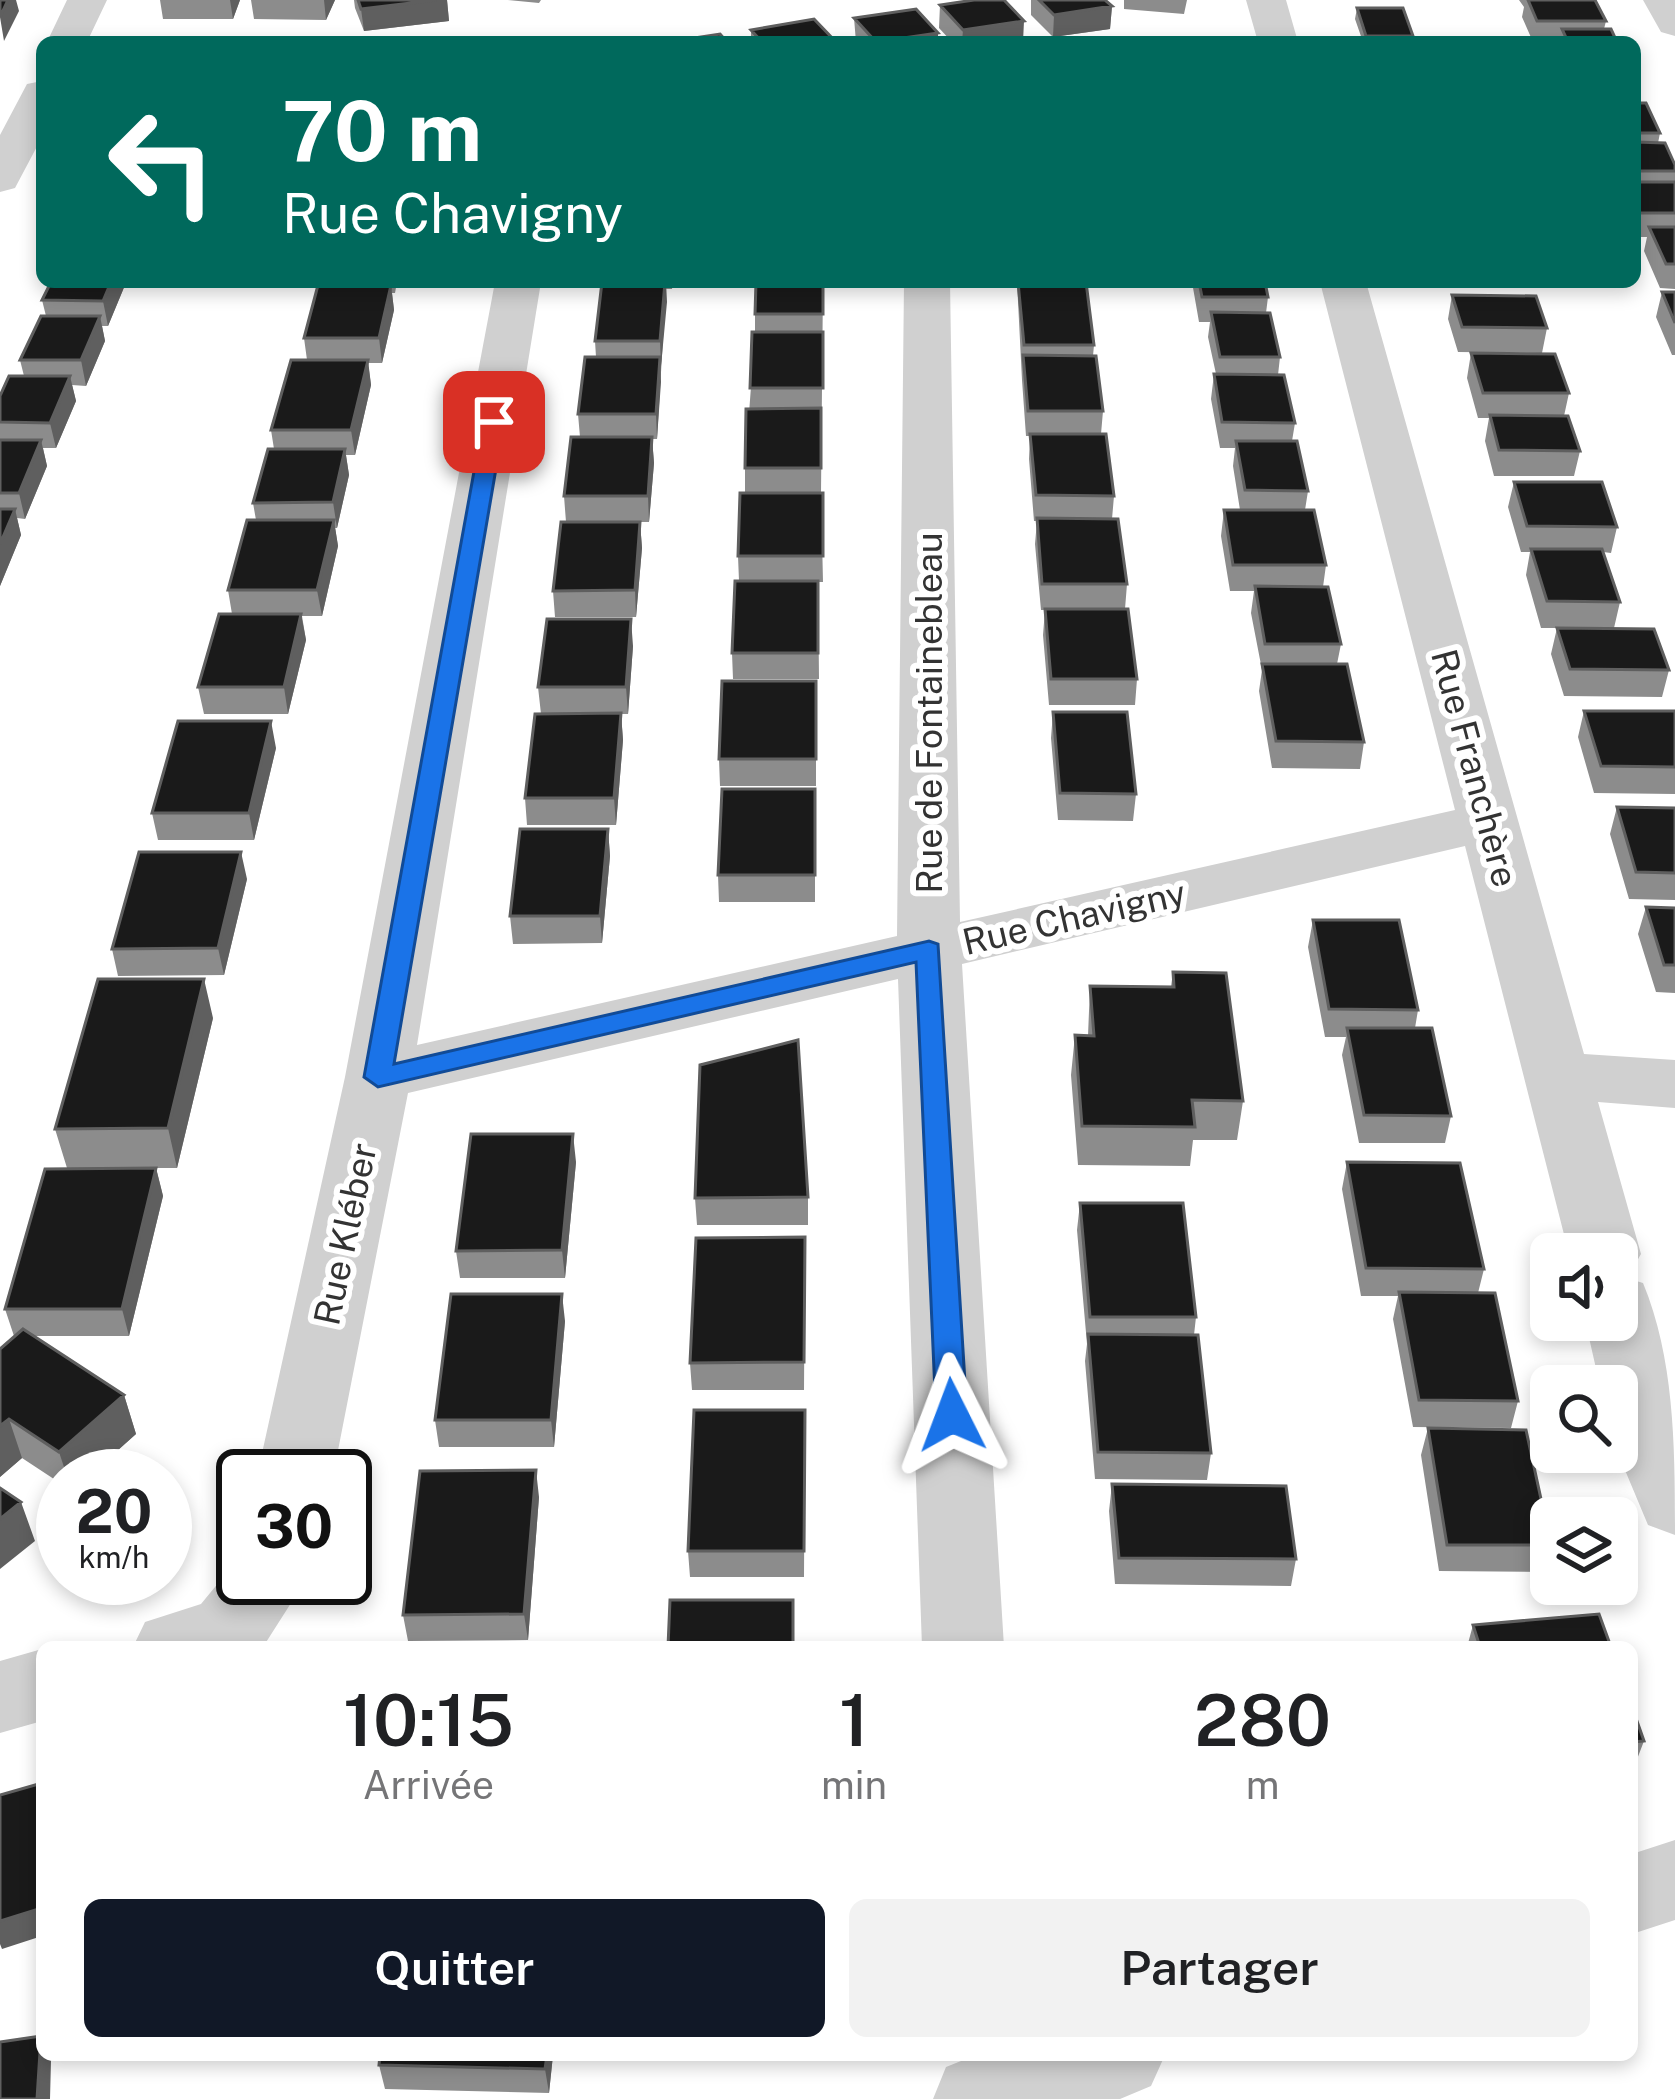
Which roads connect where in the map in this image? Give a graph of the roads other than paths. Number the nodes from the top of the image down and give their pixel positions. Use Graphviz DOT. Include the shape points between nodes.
graph roads {
  1 [pos="87,0"];
  2 [pos="1663,0"];
  3 [pos="1675,24"];
  4 [pos="70,36"];
  5 [pos="36,110"];
  6 [pos="18,160"];
  7 [pos="517,288"];
  8 [pos="927,288"];
  9 [pos="1345,288"];
  10 [pos="1490,821"];
  11 [pos="929,950"];
  12 [pos="1560,1076"];
  13 [pos="378,1077"];
  14 [pos="1675,1084"];
  15 [pos="1600,1233"];
  16 [pos="1627,1341"];
  17 [pos="301,1449"];
  18 [pos="1675,1503"];
  19 [pos="248,1605"];
  20 [pos="194,1641"];
  21 [pos="963,1641"];
  22 [pos="36,1687"];
  23 [pos="0,1697"];
  24 [pos="1675,1880"];
  25 [pos="1638,1892"];
  26 [pos="1091,2061"];
  27 [pos="983,2084"];
  1 -- 4 [label="street"];
  2 -- 3 [label="street"];
  5 -- 6 [label="street"];
  7 -- 13 [label="street, Rue Kléber"];
  8 -- 11 [label="street, Rue de Fontainebleau"];
  9 -- 10 [label="street, Rue Franchère"];
  10 -- 11 [label="street, Rue Chavigny"];
  10 -- 12 [label="street, Rue Franchère"];
  11 -- 13 [label="street, Rue Chavigny"];
  11 -- 21 [label="street, Rue de Fontainebleau"];
  12 -- 14 [label="street"];
  12 -- 15 [label="street, Rue Franchère"];
  13 -- 17 [label="street, Rue Kléber"];
  16 -- 18 [label="street"];
  19 -- 20 [label="street" via="228,1631"];
  22 -- 23 [label="street"];
  24 -- 25 [label="street"];
  26 -- 27 [label="street"];
}
